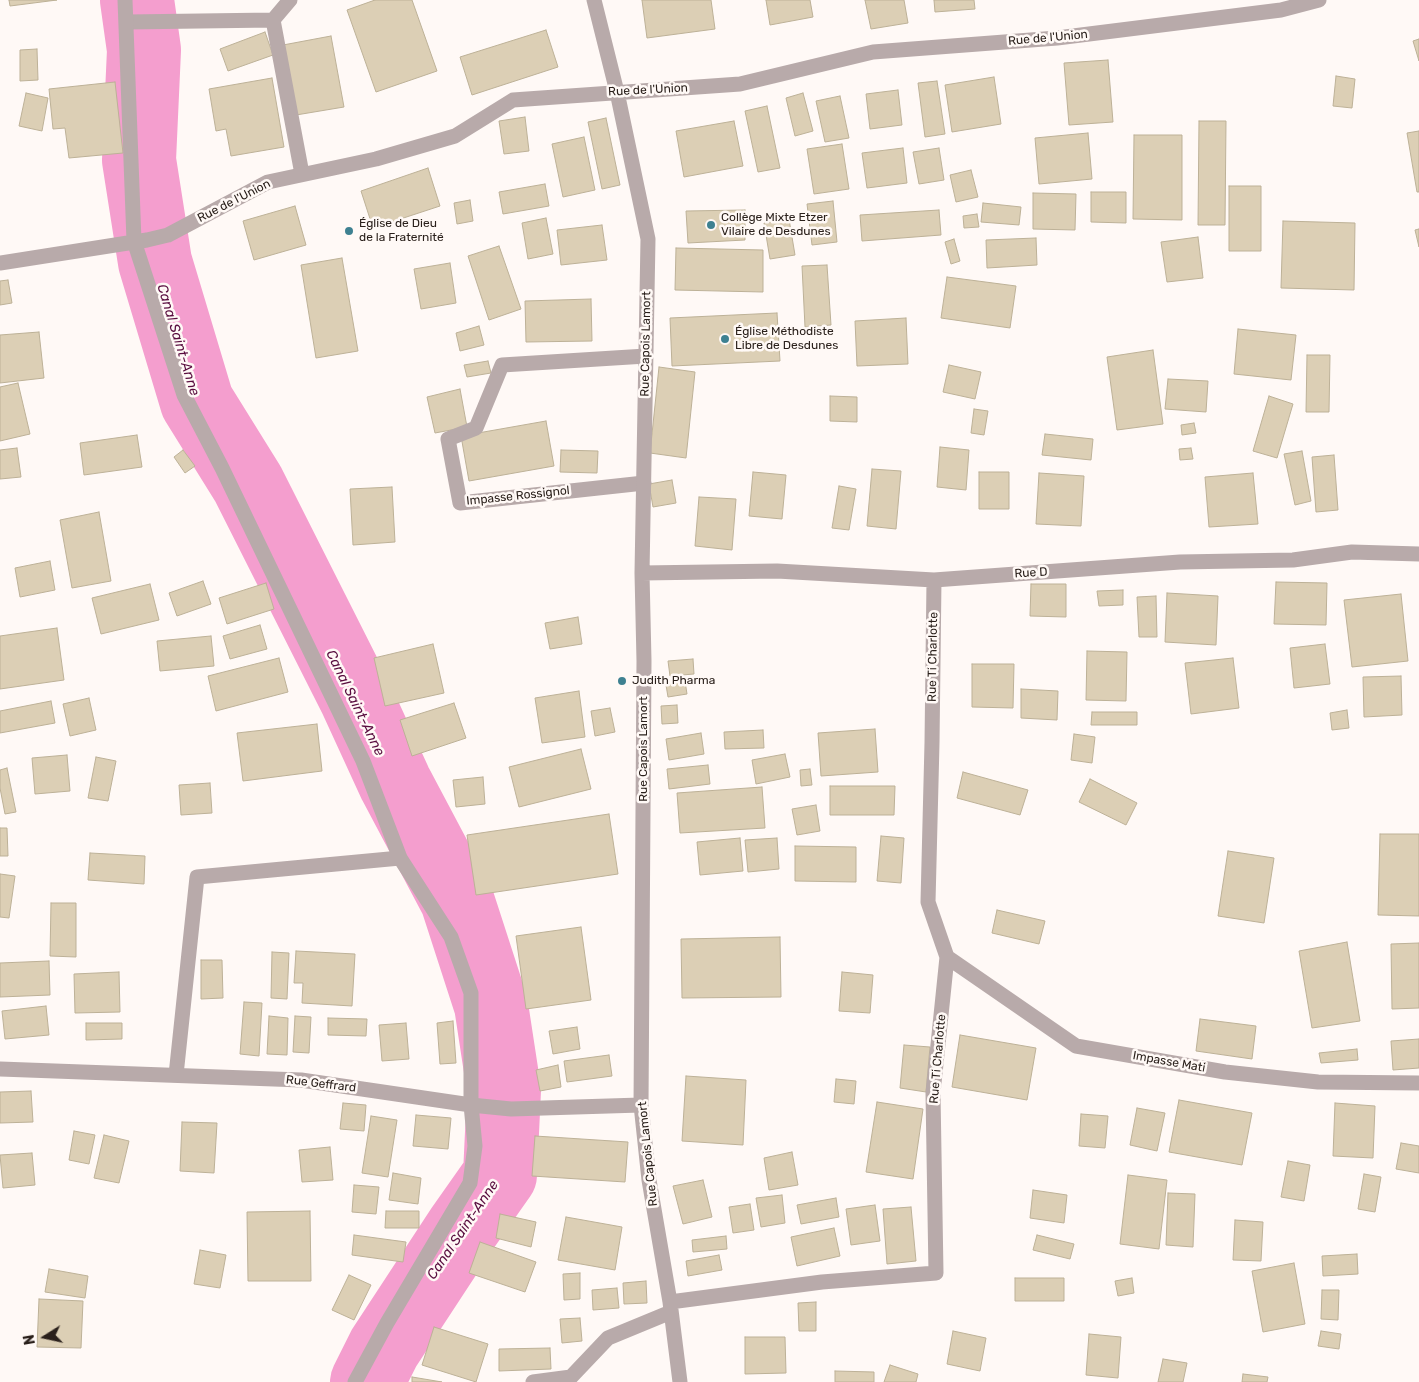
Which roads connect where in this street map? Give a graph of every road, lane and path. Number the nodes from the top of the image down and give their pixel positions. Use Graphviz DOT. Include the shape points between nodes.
graph roads {
  1 [pos="125,0"];
  2 [pos="290,0"];
  3 [pos="594,0"];
  4 [pos="1320,0"];
  5 [pos="273,20"];
  6 [pos="127,22"];
  7 [pos="617,92"];
  8 [pos="302,174"];
  9 [pos="140,241"];
  10 [pos="0,263"];
  11 [pos="646,356"];
  12 [pos="644,483"];
  13 [pos="1419,554"];
  14 [pos="642,573"];
  15 [pos="934,580"];
  16 [pos="400,858"];
  17 [pos="947,957"];
  18 [pos="0,1069"];
  19 [pos="176,1075"];
  20 [pos="1419,1084"];
  21 [pos="471,1105"];
  22 [pos="641,1105"];
  23 [pos="670,1307"];
  24 [pos="355,1382"];
  25 [pos="533,1382"];
  26 [pos="680,1382"];
  1 -- 6 [label="street"];
  2 -- 5 [label="street"];
  3 -- 7 [label="street, Rue Capois Lamort"];
  4 -- 7 [label="street, Rue de l'Union" via="1280,10 1067,37 873,52 740,84"];
  5 -- 6 [label="street"];
  5 -- 8 [label="street"];
  6 -- 9 [label="street"];
  7 -- 8 [label="street, Rue de l'Union" via="513,100 455,136 376,159"];
  7 -- 11 [label="street, Rue Capois Lamort" via="648,239"];
  8 -- 9 [label="street, Rue de l'Union" via="268,182 168,235"];
  9 -- 10 [label="street, Rue de l'Union"];
  9 -- 16 [label="street" via="184,395 363,761"];
  11 -- 12 [label="street, Rue Capois Lamort"];
  11 -- 12 [label="street, Impasse Rossignol" via="502,365 476,428 448,439 460,503"];
  12 -- 14 [label="street, Rue Capois Lamort"];
  13 -- 15 [label="street, Rue D" via="1352,552 1292,560 1180,562"];
  14 -- 15 [label="street, Rue D" via="777,571"];
  14 -- 22 [label="street, Rue Capois Lamort"];
  15 -- 17 [label="street, Rue Ti Charlotte" via="928,902"];
  16 -- 19 [label="street" via="197,877"];
  16 -- 21 [label="street" via="451,937 471,993"];
  17 -- 20 [label="street, Impasse Mati" via="1076,1046 1225,1072 1318,1082"];
  17 -- 23 [label="street, Rue Ti Charlotte" via="934,1093 936,1273 822,1282"];
  18 -- 19 [label="street, Rue Geffrard"];
  19 -- 21 [label="street, Rue Geffrard" via="301,1080"];
  21 -- 22 [label="street, Rue Geffrard" via="511,1109"];
  21 -- 24 [label="street" via="475,1146 470,1183"];
  22 -- 23 [label="street, Rue Capois Lamort" via="649,1180"];
  23 -- 25 [label="street" via="608,1338 571,1377"];
  23 -- 26 [label="street, Rue Capois Lamort"];
}
